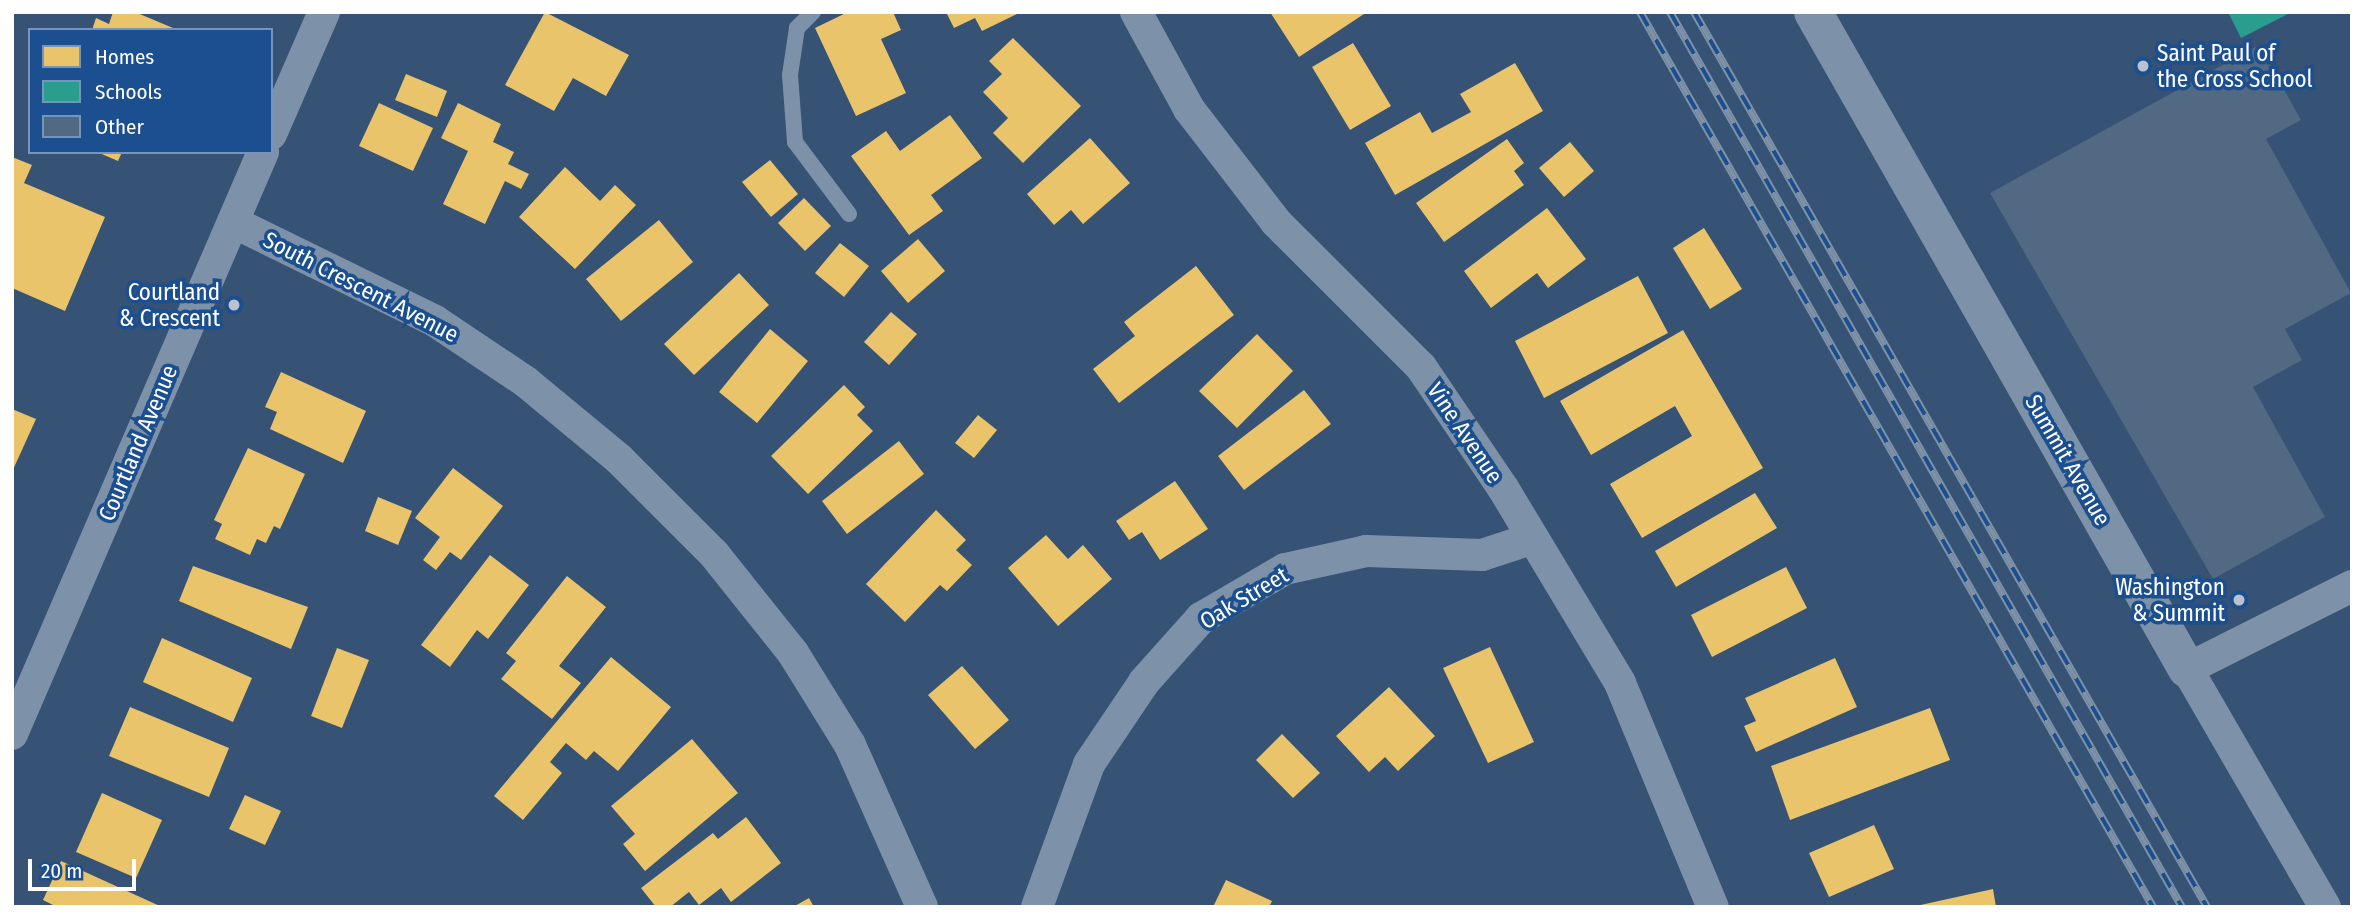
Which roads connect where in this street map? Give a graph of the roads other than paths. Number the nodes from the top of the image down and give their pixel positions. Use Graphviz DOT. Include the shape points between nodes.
graph roads {
  1 [pos="324,12"];
  2 [pos="813,12"];
  3 [pos="1136,12"];
  4 [pos="1813,12"];
  5 [pos="273,129"];
  6 [pos="262,154"];
  7 [pos="849,214"];
  8 [pos="233,222"];
  9 [pos="1531,540"];
  10 [pos="2352,586"];
  11 [pos="2187,669"];
  12 [pos="12,734"];
  13 [pos="922,907"];
  14 [pos="1037,907"];
  15 [pos="1713,907"];
  16 [pos="2325,907"];
  1 -- 5 [label="street"];
  2 -- 7 [label="lane" via="797,28 790,75 795,142"];
  3 -- 9 [label="street, Vine Avenue" via="1189,109 1276,222 1421,367"];
  4 -- 11 [label="street, Summit Avenue"];
  6 -- 8 [label="street, Courtland Avenue"];
  8 -- 12 [label="street, Courtland Avenue"];
  8 -- 13 [label="street, South Crescent Avenue" via="435,321 526,382 619,459 714,554 793,653 850,745"];
  9 -- 14 [label="street, Oak Street" via="1482,555 1366,551 1285,569 1201,618 1144,682 1088,764"];
  9 -- 15 [label="street, Vine Avenue" via="1620,683"];
  10 -- 11 [label="street"];
  11 -- 16 [label="street, Summit Avenue"];
}
